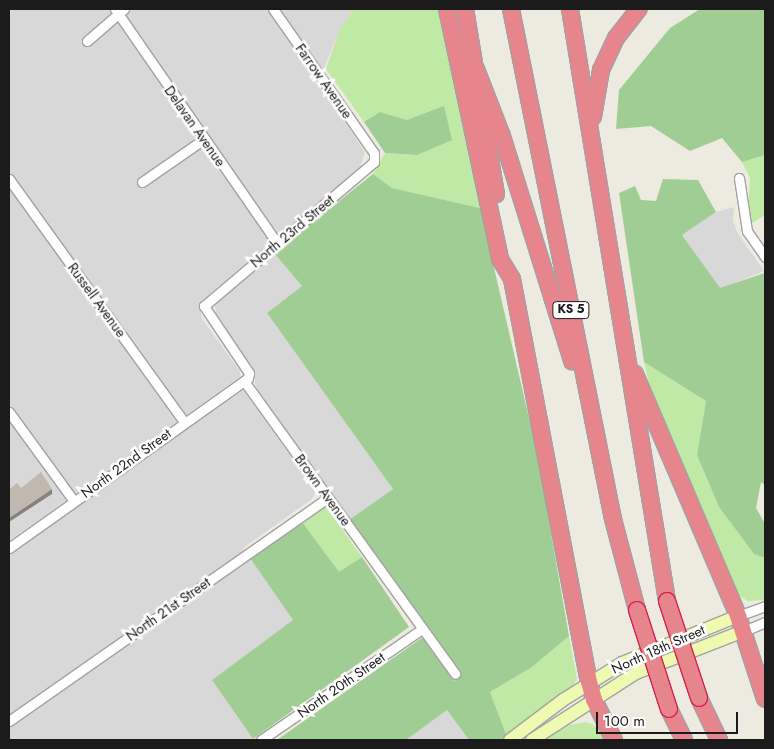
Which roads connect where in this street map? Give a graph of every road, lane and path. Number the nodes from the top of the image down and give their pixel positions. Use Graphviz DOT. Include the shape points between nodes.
graph roads {
  1 [pos="273,9"];
  2 [pos="447,9"];
  3 [pos="465,9"];
  4 [pos="511,9"];
  5 [pos="570,9"];
  6 [pos="639,9"];
  7 [pos="118,11"];
  8 [pos="87,41"];
  9 [pos="476,69"];
  10 [pos="590,132"];
  11 [pos="204,139"];
  12 [pos="374,153"];
  13 [pos="9,178"];
  14 [pos="739,178"];
  15 [pos="142,182"];
  16 [pos="277,243"];
  17 [pos="765,257"];
  18 [pos="512,279"];
  19 [pos="204,306"];
  20 [pos="625,352"];
  21 [pos="244,381"];
  22 [pos="9,412"];
  23 [pos="184,422"];
  24 [pos="598,445"];
  25 [pos="328,498"];
  26 [pos="74,501"];
  27 [pos="9,548"];
  28 [pos="765,606"];
  29 [pos="738,616"];
  30 [pos="765,622"];
  31 [pos="422,629"];
  32 [pos="744,631"];
  33 [pos="455,674"];
  34 [pos="589,682"];
  35 [pos="765,699"];
  36 [pos="594,700"];
  37 [pos="9,721"];
  38 [pos="261,740"];
  39 [pos="510,740"];
  40 [pos="532,740"];
  41 [pos="614,740"];
  42 [pos="684,740"];
  43 [pos="719,740"];
  1 -- 12 [label="street, Farrow Avenue"];
  2 -- 18 [label="highway" via="500,259"];
  3 -- 9 [label="highway"];
  4 -- 24 [label="highway, KS 5"];
  5 -- 10 [label="highway"];
  6 -- 10 [label="highway" via="616,38 601,70"];
  7 -- 8 [label="street" via="112,22"];
  7 -- 11 [label="street, Delavan Avenue"];
  9 -- 18 [label="highway"];
  9 -- 24 [label="highway" via="502,136"];
  10 -- 20 [label="highway"];
  11 -- 15 [label="street"];
  11 -- 16 [label="street, Delavan Avenue"];
  12 -- 16 [label="street, North 23rd Street" via="374,162"];
  13 -- 23 [label="street, Russell Avenue"];
  14 -- 17 [label="street" via="747,231"];
  16 -- 19 [label="street, North 23rd Street"];
  18 -- 34 [label="highway"];
  19 -- 21 [label="street, Brown Avenue" via="249,373"];
  20 -- 29 [label="highway"];
  20 -- 43 [label="highway, bridge" via="667,601 698,698"];
  21 -- 23 [label="street, North 22nd Street"];
  21 -- 25 [label="street, Brown Avenue"];
  22 -- 26 [label="street"];
  23 -- 26 [label="street, North 22nd Street"];
  24 -- 42 [label="highway, KS 5, bridge" via="637,610 669,709"];
  25 -- 31 [label="street, Brown Avenue"];
  25 -- 37 [label="street, North 21st Street"];
  26 -- 27 [label="street, North 22nd Street"];
  28 -- 29 [label="street, North 18th Street"];
  29 -- 32 [label="highway"];
  29 -- 34 [label="main road, North 18th Street" via="622,662"];
  30 -- 32 [label="street, North 18th Street"];
  31 -- 33 [label="street, Brown Avenue"];
  31 -- 38 [label="street, North 20th Street"];
  32 -- 35 [label="highway"];
  32 -- 36 [label="main road, North 18th Street" via="636,673"];
  34 -- 36 [label="highway"];
  34 -- 39 [label="main road, North 18th Street"];
  36 -- 40 [label="main road, North 18th Street"];
  36 -- 41 [label="highway"];
}
